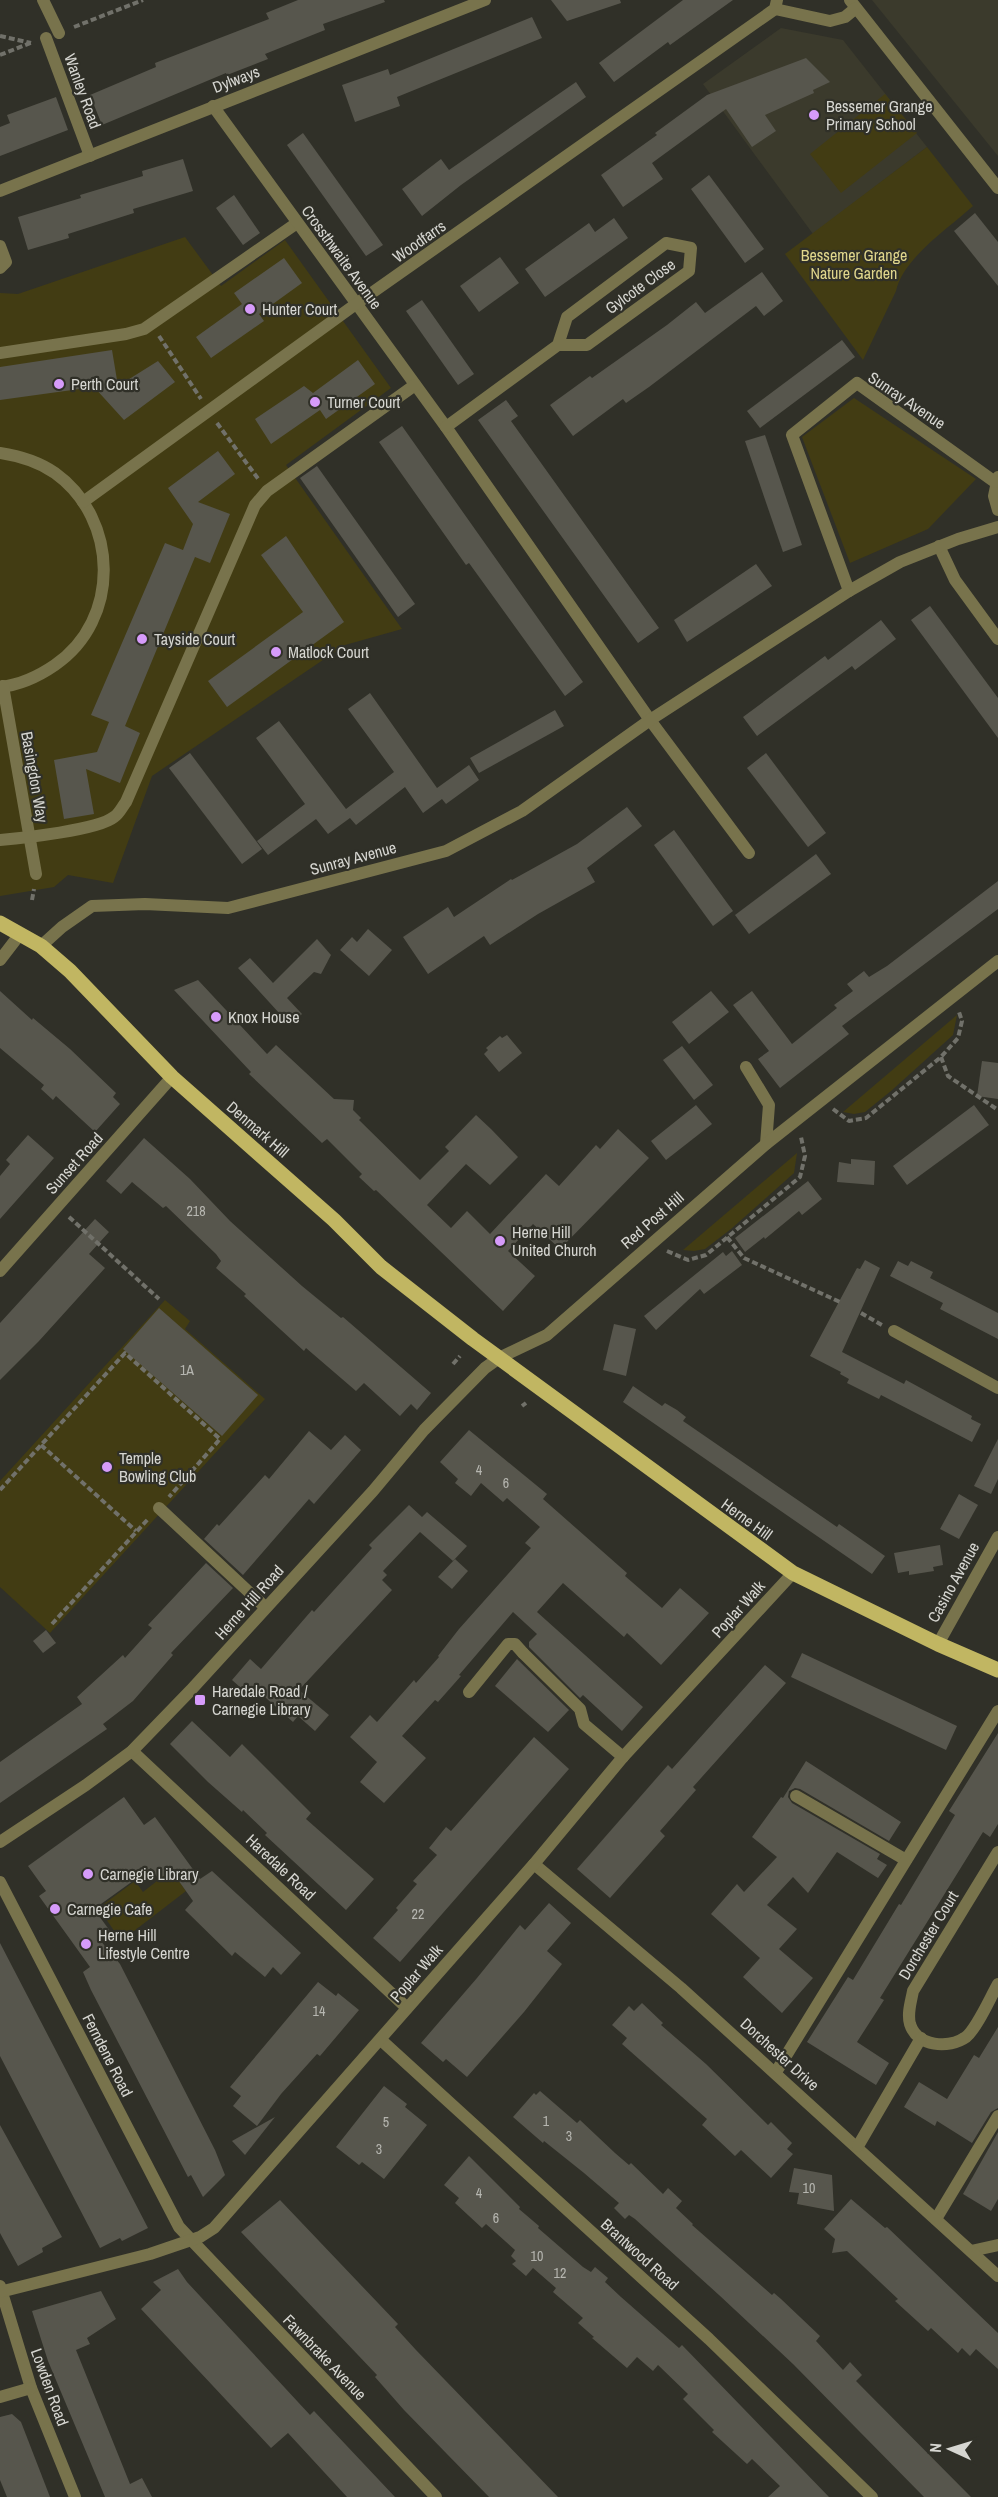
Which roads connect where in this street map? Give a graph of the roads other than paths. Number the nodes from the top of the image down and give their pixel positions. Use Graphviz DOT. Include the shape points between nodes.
graph roads {
  1 [pos="43,0"];
  2 [pos="484,0"];
  3 [pos="853,4"];
  4 [pos="776,5"];
  5 [pos="59,33"];
  6 [pos="46,38"];
  7 [pos="213,106"];
  8 [pos="90,156"];
  9 [pos="998,188"];
  10 [pos="0,191"];
  11 [pos="297,223"];
  12 [pos="0,246"];
  13 [pos="0,268"];
  14 [pos="356,304"];
  15 [pos="558,345"];
  16 [pos="0,353"];
  17 [pos="415,385"];
  18 [pos="446,427"];
  19 [pos="0,453"];
  20 [pos="997,479"];
  21 [pos="84,502"];
  22 [pos="998,510"];
  23 [pos="998,527"];
  24 [pos="939,546"];
  25 [pos="849,591"];
  26 [pos="998,639"];
  27 [pos="2,686"];
  28 [pos="650,720"];
  29 [pos="29,839"];
  30 [pos="0,840"];
  31 [pos="749,853"];
  32 [pos="36,874"];
  33 [pos="0,923"];
  34 [pos="20,934"];
  35 [pos="41,946"];
  36 [pos="0,960"];
  37 [pos="998,961"];
  38 [pos="746,1066"];
  39 [pos="172,1077"];
  40 [pos="766,1144"];
  41 [pos="0,1271"];
  42 [pos="894,1331"];
  43 [pos="499,1358"];
  44 [pos="998,1388"];
  45 [pos="159,1508"];
  46 [pos="998,1538"];
  47 [pos="793,1573"];
  48 [pos="266,1607"];
  49 [pos="938,1644"];
  50 [pos="998,1670"];
  51 [pos="470,1692"];
  52 [pos="998,1711"];
  53 [pos="132,1751"];
  54 [pos="624,1757"];
  55 [pos="796,1796"];
  56 [pos="0,1842"];
  57 [pos="998,1852"];
  58 [pos="906,1860"];
  59 [pos="534,1864"];
  60 [pos="0,1882"];
  61 [pos="998,1984"];
  62 [pos="407,2008"];
  63 [pos="921,2038"];
  64 [pos="381,2040"];
  65 [pos="776,2072"];
  66 [pos="998,2116"];
  67 [pos="858,2146"];
  68 [pos="936,2219"];
  69 [pos="191,2239"];
  70 [pos="998,2245"];
  71 [pos="971,2251"];
  72 [pos="998,2276"];
  73 [pos="1,2290"];
  74 [pos="31,2388"];
  75 [pos="0,2397"];
  76 [pos="75,2497"];
  77 [pos="436,2497"];
  78 [pos="872,2497"];
  1 -- 5 [label="street, Wanley Road"];
  2 -- 7 [label="street, Dylways"];
  3 -- 4 [label="street, Woodfarrs" via="845,17 830,21"];
  3 -- 9 [label="street"];
  4 -- 14 [label="street, Woodfarrs"];
  6 -- 8 [label="street, Wanley Road"];
  7 -- 8 [label="street, Dylways"];
  7 -- 11 [label="street, Crossthwaite Avenue"];
  8 -- 10 [label="street, Dylways"];
  11 -- 14 [label="street, Crossthwaite Avenue"];
  11 -- 16 [label="street" via="144,329"];
  12 -- 13 [label="street" via="6,262"];
  14 -- 17 [label="street, Crossthwaite Avenue"];
  14 -- 21 [label="street, Woodfarrs"];
  15 -- 15 [label="street, Gylcote Close" via="567,317 666,243 691,248 689,271 587,345"];
  15 -- 18 [label="street"];
  17 -- 18 [label="street, Crossthwaite Avenue"];
  17 -- 29 [label="street" via="267,491 255,505 126,802 114,817"];
  18 -- 28 [label="street"];
  19 -- 21 [label="street, Basingdon Way" via="38,463 55,473"];
  20 -- 22 [label="street" via="994,496"];
  20 -- 25 [label="street, Sunray Avenue" via="857,383 792,435"];
  21 -- 27 [label="street, Basingdon Way" via="101,541 105,563 99,606 78,645 54,666 25,681"];
  23 -- 24 [label="street, Sunray Avenue"];
  24 -- 25 [label="street, Sunray Avenue" via="900,562"];
  24 -- 26 [label="street" via="955,580"];
  25 -- 28 [label="street, Sunray Avenue"];
  27 -- 29 [label="street, Basingdon Way"];
  28 -- 31 [label="street"];
  28 -- 35 [label="street, Sunray Avenue" via="522,811 446,851 228,908 92,906"];
  29 -- 30 [label="street"];
  29 -- 32 [label="street, Basingdon Way"];
  33 -- 34 [label="main road, Denmark Hill"];
  34 -- 35 [label="main road, Denmark Hill"];
  34 -- 36 [label="street"];
  35 -- 39 [label="main road, Denmark Hill"];
  37 -- 40 [label="street, Red Post Hill"];
  38 -- 40 [label="street" via="769,1105"];
  39 -- 41 [label="street, Sunset Road"];
  39 -- 43 [label="main road, Denmark Hill" via="334,1220 381,1267"];
  40 -- 43 [label="street, Red Post Hill" via="547,1335"];
  42 -- 44 [label="street"];
  43 -- 47 [label="main road, Herne Hill"];
  43 -- 48 [label="street, Herne Hill Road" via="438,1416"];
  45 -- 48 [label="street"];
  46 -- 49 [label="street, Casino Avenue"];
  47 -- 49 [label="main road, Herne Hill"];
  47 -- 54 [label="street, Poplar Walk"];
  48 -- 53 [label="street, Herne Hill Road"];
  49 -- 50 [label="main road, Herne Hill"];
  51 -- 54 [label="street" via="508,1644 515,1644 580,1709 584,1724"];
  52 -- 58 [label="street"];
  53 -- 56 [label="street, Herne Hill Road"];
  53 -- 62 [label="street, Haredale Road"];
  54 -- 59 [label="street, Poplar Walk"];
  55 -- 58 [label="street"];
  57 -- 63 [label="street, Dorchester Court" via="913,1991 911,2025"];
  58 -- 65 [label="street"];
  59 -- 62 [label="street, Poplar Walk"];
  59 -- 65 [label="street, Dorchester Drive"];
  60 -- 69 [label="street, Ferndene Road" via="179,2227"];
  61 -- 63 [label="street" via="968,2035 953,2045 938,2045"];
  62 -- 64 [label="street, Poplar Walk"];
  63 -- 67 [label="street"];
  64 -- 69 [label="street, Poplar Walk" via="226,2217 210,2231"];
  64 -- 78 [label="street, Brantwood Road" via="709,2339"];
  65 -- 67 [label="street, Dorchester Drive"];
  66 -- 68 [label="street"];
  67 -- 68 [label="street, Dorchester Drive"];
  68 -- 71 [label="street, Dorchester Drive"];
  69 -- 73 [label="street, Poplar Walk" via="150,2254"];
  69 -- 77 [label="street, Fawnbrake Avenue"];
  70 -- 71 [label="street"];
  71 -- 72 [label="street, Dorchester Drive"];
  73 -- 74 [label="street, Lowden Road"];
  74 -- 75 [label="street"];
  74 -- 76 [label="street, Lowden Road"];
}
